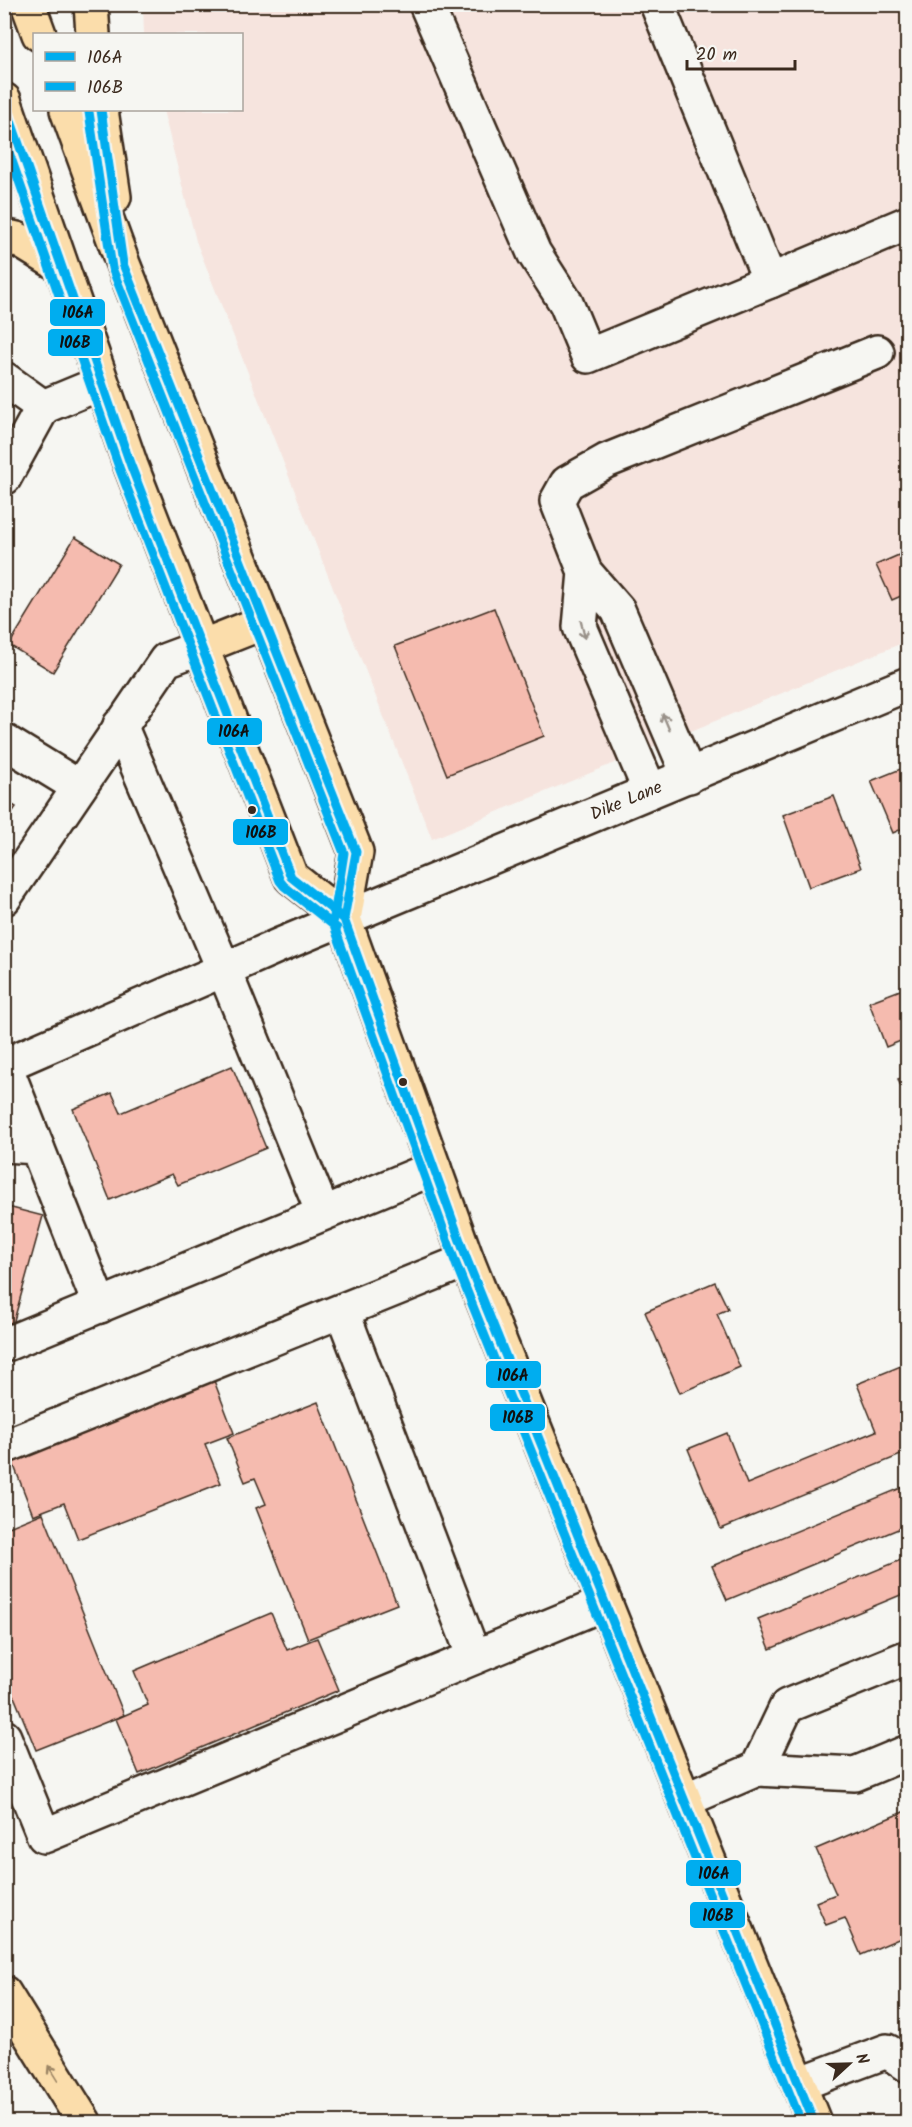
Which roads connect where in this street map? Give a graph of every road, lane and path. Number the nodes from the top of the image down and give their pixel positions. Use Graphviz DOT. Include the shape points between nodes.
graph roads {
  1 [pos="28,4"];
  2 [pos="91,4"];
  3 [pos="426,4"];
  4 [pos="657,4"];
  5 [pos="39,33"];
  6 [pos="93,33"];
  7 [pos="4,100"];
  8 [pos="67,111"];
  9 [pos="101,111"];
  10 [pos="908,223"];
  11 [pos="4,236"];
  12 [pos="123,264"];
  13 [pos="61,266"];
  14 [pos="770,281"];
  15 [pos="877,352"];
  16 [pos="4,379"];
  17 [pos="101,383"];
  18 [pos="44,407"];
  19 [pos="4,478"];
  20 [pos="585,572"];
  21 [pos="264,622"];
  22 [pos="201,647"];
  23 [pos="643,668"];
  24 [pos="604,684"];
  25 [pos="908,684"];
  26 [pos="120,726"];
  27 [pos="4,741"];
  28 [pos="689,776"];
  29 [pos="79,787"];
  30 [pos="650,791"];
  31 [pos="4,898"];
  32 [pos="344,919"];
  33 [pos="224,970"];
  34 [pos="5,1064"];
  35 [pos="4,1145"];
  36 [pos="37,1147"];
  37 [pos="434,1168"];
  38 [pos="323,1213"];
  39 [pos="467,1260"];
  40 [pos="100,1306"];
  41 [pos="342,1311"];
  42 [pos="4,1346"];
  43 [pos="4,1447"];
  44 [pos="605,1603"];
  45 [pos="474,1657"];
  46 [pos="908,1657"];
  47 [pos="4,1737"];
  48 [pos="908,1752"];
  49 [pos="757,1769"];
  50 [pos="685,1800"];
  51 [pos="4,1994"];
  52 [pos="908,2065"];
  53 [pos="799,2084"];
  54 [pos="84,2122"];
  55 [pos="814,2122"];
  1 -- 5 [label="main road"];
  2 -- 6 [label="main road"];
  3 -- 14 [label="street" via="534,253 566,303 588,357"];
  4 -- 14 [label="street"];
  7 -- 13 [label="main road"];
  8 -- 12 [label="main road"];
  9 -- 12 [label="main road"];
  10 -- 14 [label="street"];
  11 -- 13 [label="main road"];
  12 -- 21 [label="main road"];
  13 -- 17 [label="main road"];
  15 -- 20 [label="street" via="606,461 567,483 557,501"];
  16 -- 18 [label="street"];
  17 -- 18 [label="street"];
  17 -- 22 [label="main road"];
  18 -- 19 [label="street"];
  20 -- 23 [label="street" via="618,610"];
  20 -- 24 [label="street, one-way" via="580,627"];
  21 -- 22 [label="main road"];
  21 -- 32 [label="main road" via="356,852"];
  22 -- 26 [label="street" via="166,660"];
  22 -- 32 [label="main road" via="291,878"];
  23 -- 24 [label="street"];
  28 -- 23 [label="street, one-way"];
  24 -- 30 [label="street"];
  25 -- 28 [label="street, Dike Lane"];
  26 -- 29 [label="street"];
  26 -- 33 [label="street"];
  27 -- 29 [label="street"];
  28 -- 30 [label="street, Dike Lane"];
  29 -- 31 [label="street"];
  30 -- 32 [label="street, Dike Lane"];
  32 -- 33 [label="street, Dike Lane"];
  32 -- 37 [label="main road"];
  33 -- 34 [label="street, Dike Lane"];
  33 -- 38 [label="street"];
  34 -- 36 [label="street"];
  35 -- 36 [label="street"];
  36 -- 40 [label="street"];
  37 -- 38 [label="street"];
  37 -- 39 [label="main road"];
  38 -- 40 [label="street"];
  39 -- 41 [label="street"];
  39 -- 44 [label="main road"];
  40 -- 42 [label="street"];
  41 -- 43 [label="street"];
  41 -- 45 [label="street"];
  44 -- 45 [label="street"];
  44 -- 50 [label="main road"];
  45 -- 47 [label="street" via="44,1836"];
  46 -- 49 [label="street" via="787,1706"];
  48 -- 49 [label="street" via="855,1774"];
  49 -- 50 [label="street"];
  50 -- 53 [label="main road"];
  54 -- 51 [label="main road, one-way"];
  52 -- 53 [label="street" via="887,2051"];
  53 -- 55 [label="main road"];
}
